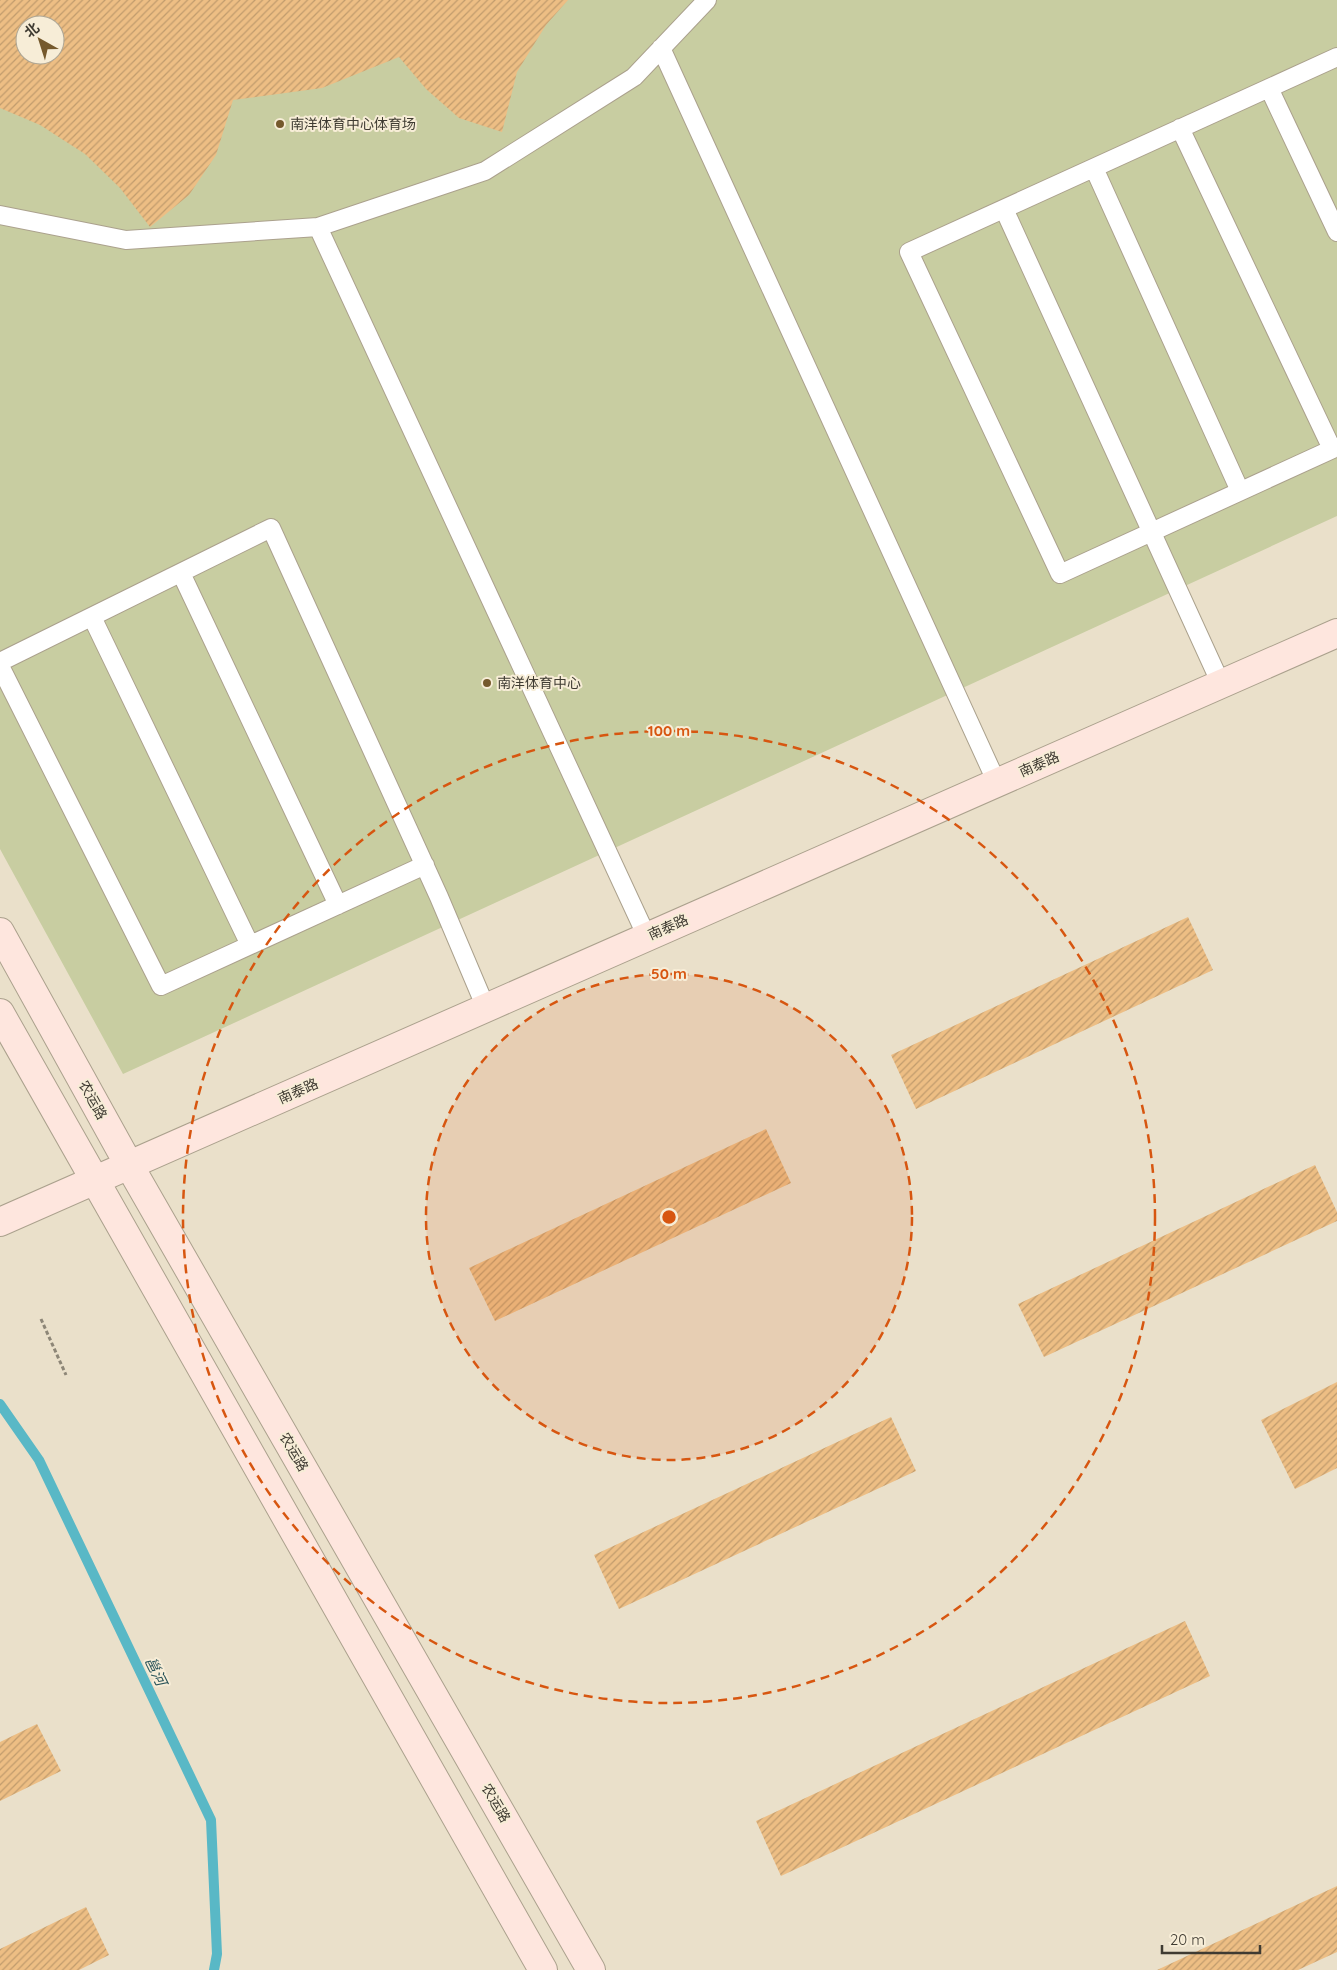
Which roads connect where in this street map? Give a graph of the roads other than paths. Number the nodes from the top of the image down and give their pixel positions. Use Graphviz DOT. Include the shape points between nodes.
graph roads {
  1 [pos="707,0"];
  2 [pos="661,48"];
  3 [pos="1337,57"];
  4 [pos="1269,88"];
  5 [pos="1180,128"];
  6 [pos="1094,168"];
  7 [pos="1004,209"];
  8 [pos="0,215"];
  9 [pos="318,227"];
  10 [pos="1337,232"];
  11 [pos="1334,448"];
  12 [pos="1240,491"];
  13 [pos="1151,532"];
  14 [pos="181,573"];
  15 [pos="92,617"];
  16 [pos="1337,633"];
  17 [pos="0,664"];
  18 [pos="1221,684"];
  19 [pos="996,783"];
  20 [pos="425,865"];
  21 [pos="338,905"];
  22 [pos="0,932"];
  23 [pos="647,937"];
  24 [pos="250,945"];
  25 [pos="486,1008"];
  26 [pos="0,1013"];
  27 [pos="129,1165"];
  28 [pos="94,1180"];
  29 [pos="0,1222"];
  30 [pos="543,1970"];
  31 [pos="591,1970"];
  1 -- 2 [label="lane"];
  2 -- 9 [label="lane" via="634,77 485,171"];
  2 -- 19 [label="lane"];
  3 -- 4 [label="lane"];
  4 -- 5 [label="lane"];
  4 -- 10 [label="lane"];
  5 -- 6 [label="lane"];
  5 -- 11 [label="lane"];
  6 -- 7 [label="lane"];
  6 -- 12 [label="lane"];
  7 -- 13 [label="lane"];
  7 -- 13 [label="lane" via="908,252 1060,574"];
  8 -- 9 [label="lane" via="126,240"];
  9 -- 23 [label="lane"];
  11 -- 12 [label="lane"];
  12 -- 13 [label="lane"];
  13 -- 18 [label="lane"];
  14 -- 15 [label="lane"];
  14 -- 20 [label="lane" via="271,528"];
  14 -- 21 [label="lane"];
  15 -- 17 [label="lane"];
  15 -- 24 [label="lane"];
  16 -- 18 [label="main road, 南泰路"];
  17 -- 24 [label="lane" via="161,986"];
  18 -- 19 [label="main road, 南泰路"];
  19 -- 23 [label="main road, 南泰路"];
  20 -- 21 [label="lane"];
  20 -- 25 [label="lane"];
  21 -- 24 [label="lane"];
  22 -- 27 [label="main road, 农运路"];
  23 -- 25 [label="main road, 南泰路"];
  25 -- 27 [label="main road, 南泰路"];
  26 -- 28 [label="main road"];
  27 -- 28 [label="main road, 南泰路"];
  27 -- 31 [label="main road, 农运路"];
  28 -- 29 [label="main road, 南泰路"];
  28 -- 30 [label="main road"];
}
